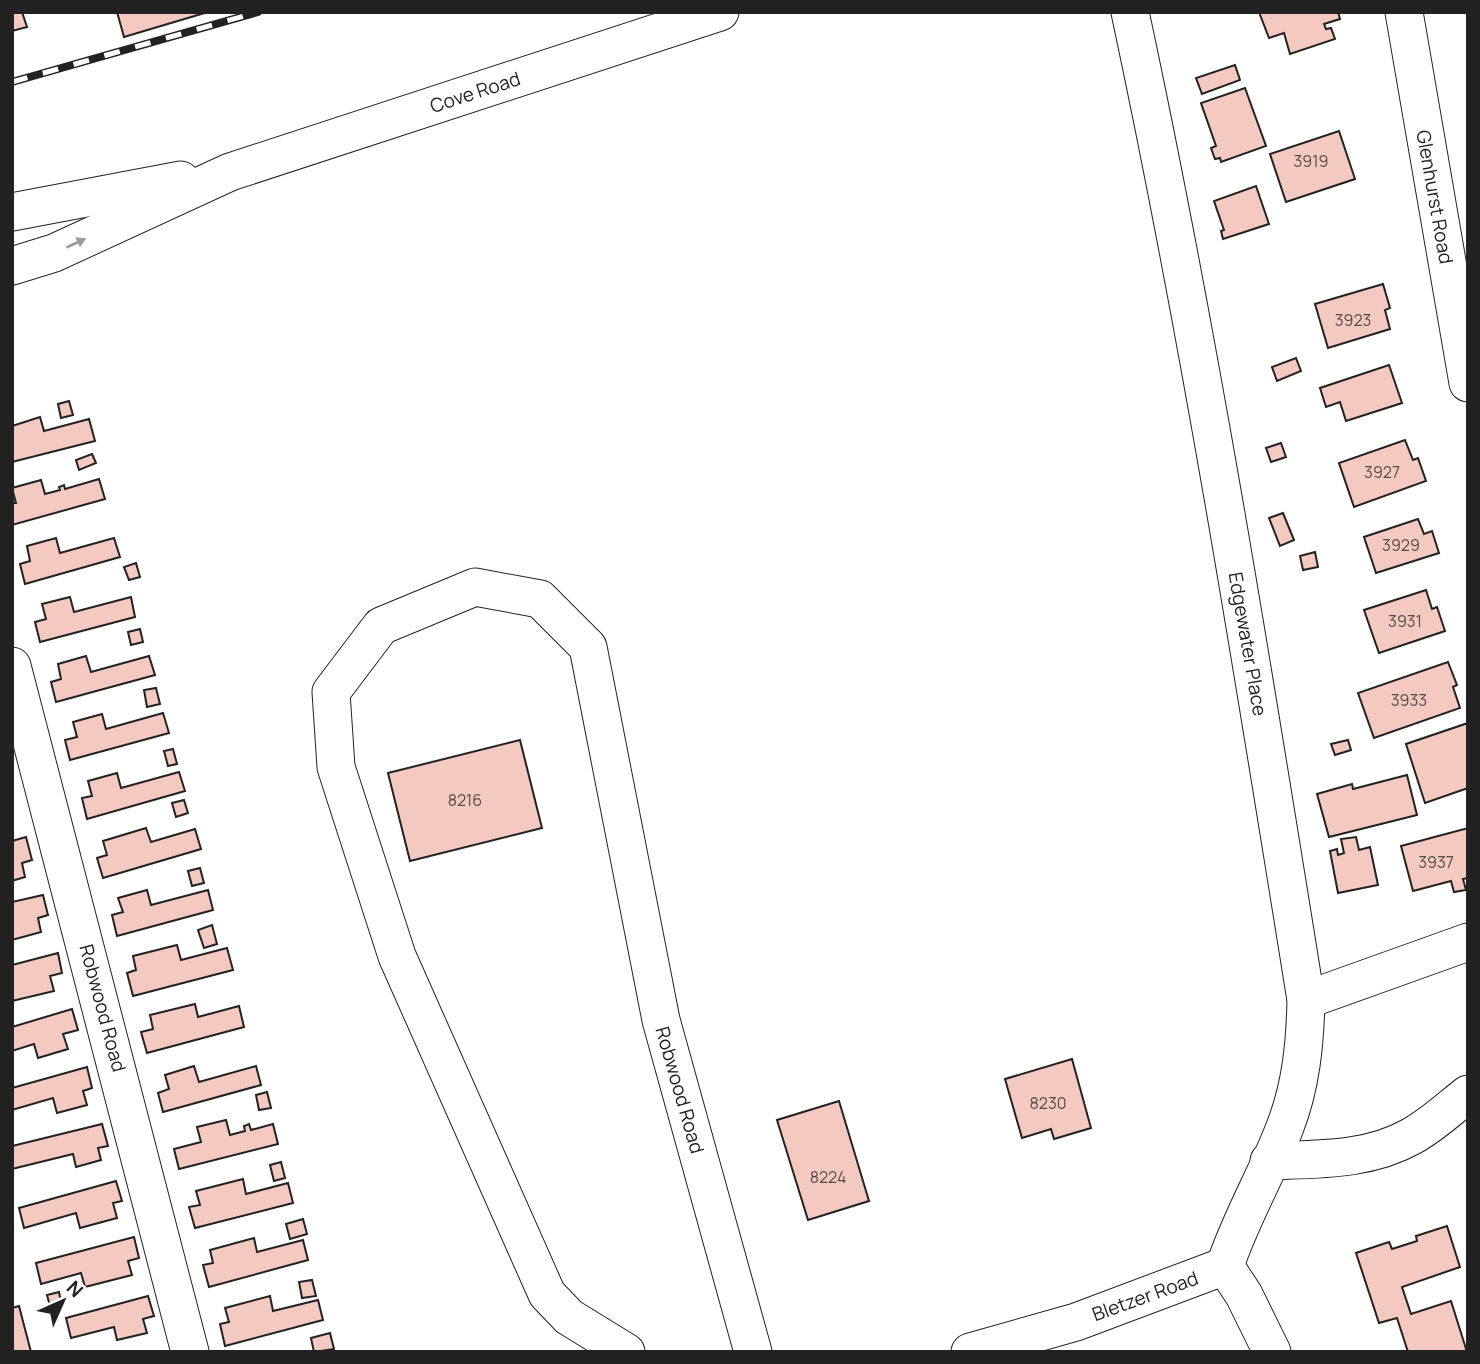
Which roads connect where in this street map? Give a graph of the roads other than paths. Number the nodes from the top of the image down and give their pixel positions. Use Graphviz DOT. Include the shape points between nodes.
graph roads {
  1 [pos="720,12"];
  2 [pos="1130,12"];
  3 [pos="1404,12"];
  4 [pos="230,172"];
  5 [pos="12,212"];
  6 [pos="12,266"];
  7 [pos="1468,383"];
  8 [pos="12,666"];
  9 [pos="1468,942"];
  10 [pos="1306,1000"];
  11 [pos="1468,1094"];
  12 [pos="1269,1161"];
  13 [pos="1226,1266"];
  14 [pos="743,1349"];
  15 [pos="190,1352"];
  16 [pos="626,1352"];
  17 [pos="970,1352"];
  18 [pos="1272,1352"];
  1 -- 4 [label="street, Cove Road"];
  2 -- 10 [label="street, Edgewater Place" via="1153,117 1262,727"];
  3 -- 7 [label="street, Glenhurst Road"];
  4 -- 5 [label="street, Cove Road"];
  6 -- 4 [label="street, Cove Road, one-way" via="54,253"];
  8 -- 15 [label="street, Robwood Road"];
  9 -- 10 [label="street"];
  10 -- 12 [label="street, Edgewater Place" via="1301,1074 1285,1129"];
  11 -- 12 [label="street" via="1412,1136 1379,1149 1345,1158"];
  12 -- 13 [label="street, Edgewater Place" via="1237,1228"];
  13 -- 17 [label="street, Bletzer Road" via="1076,1322"];
  13 -- 18 [label="street"];
  14 -- 16 [label="street, Robwood Road" via="661,1020 588,647 540,600 475,587 380,626 331,692 336,767 397,956 547,1294 569,1317"];
}
